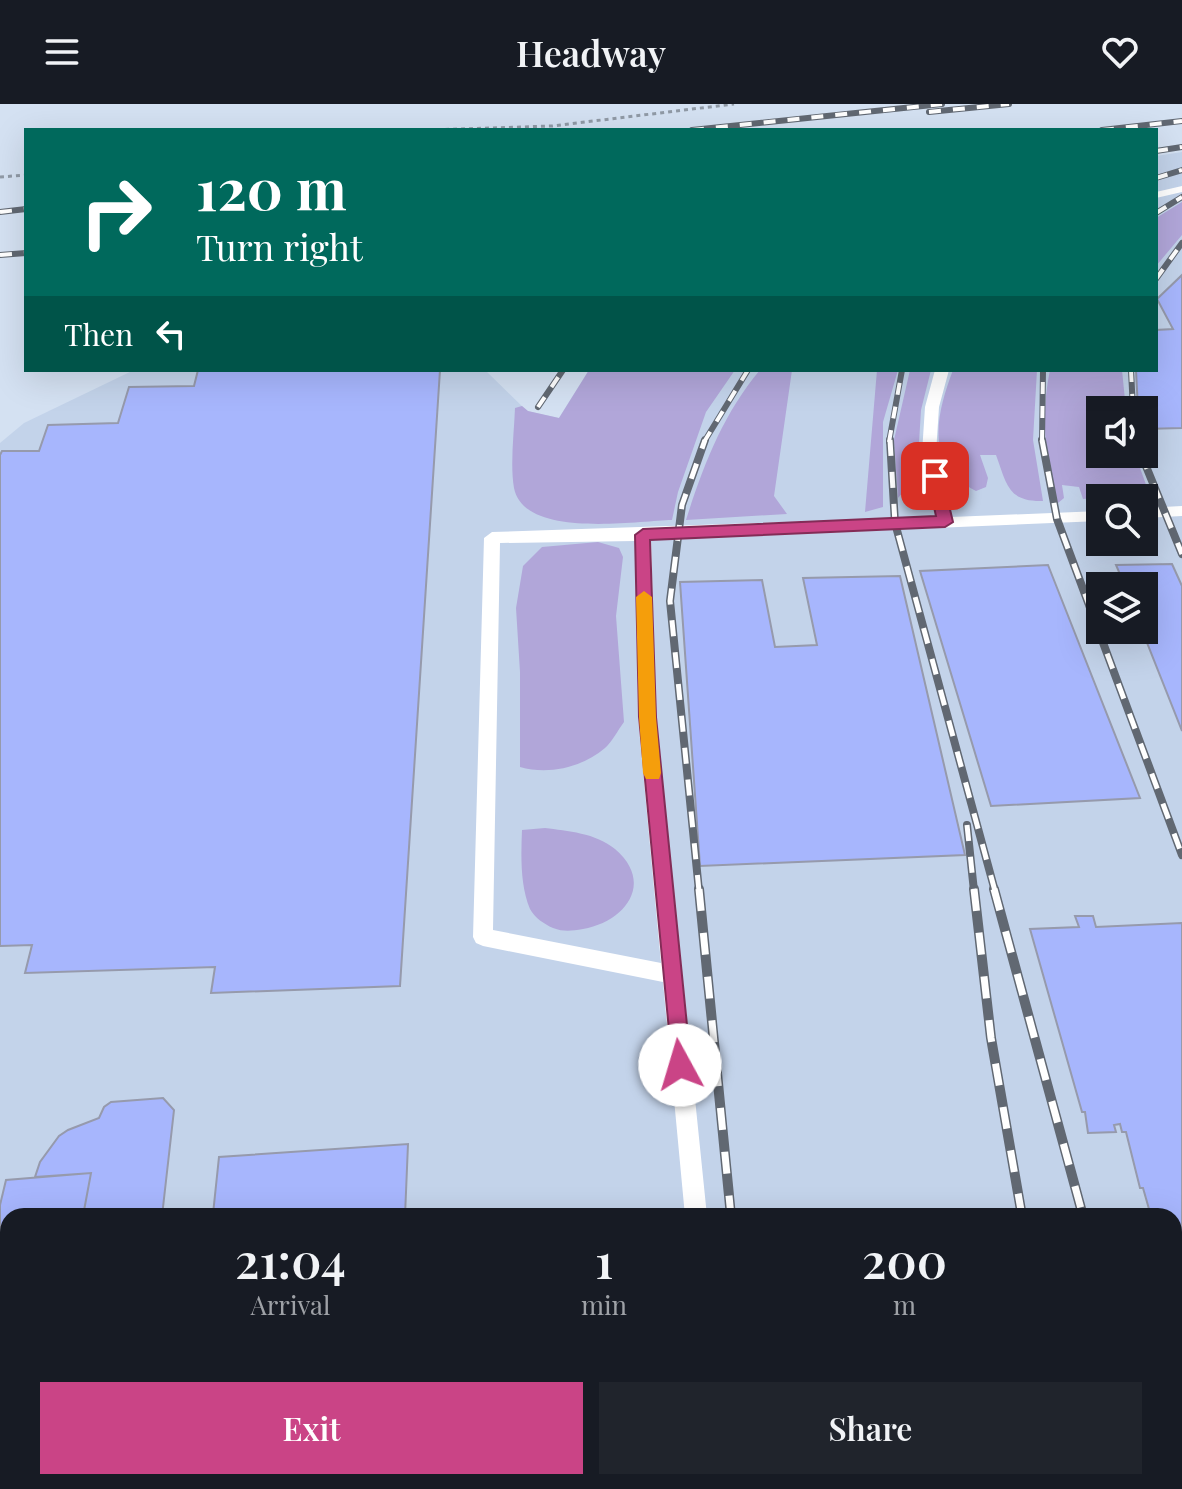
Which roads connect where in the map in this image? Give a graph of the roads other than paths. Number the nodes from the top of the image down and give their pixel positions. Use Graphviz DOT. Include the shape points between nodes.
graph roads {
  1 [pos="1182,189"];
  2 [pos="1158,195"];
  3 [pos="941,372"];
  4 [pos="1182,511"];
  5 [pos="1158,512"];
  6 [pos="1086,517"];
  7 [pos="945,522"];
  8 [pos="643,535"];
  9 [pos="671,974"];
  10 [pos="695,1208"];
  1 -- 2 [label="lane"];
  3 -- 7 [label="lane" via="932,407 929,453"];
  4 -- 5 [label="lane"];
  6 -- 7 [label="lane"];
  7 -- 8 [label="lane"];
  8 -- 9 [label="lane" via="647,717"];
  8 -- 9 [label="lane" via="492,538 483,937"];
  9 -- 10 [label="lane"];
}
